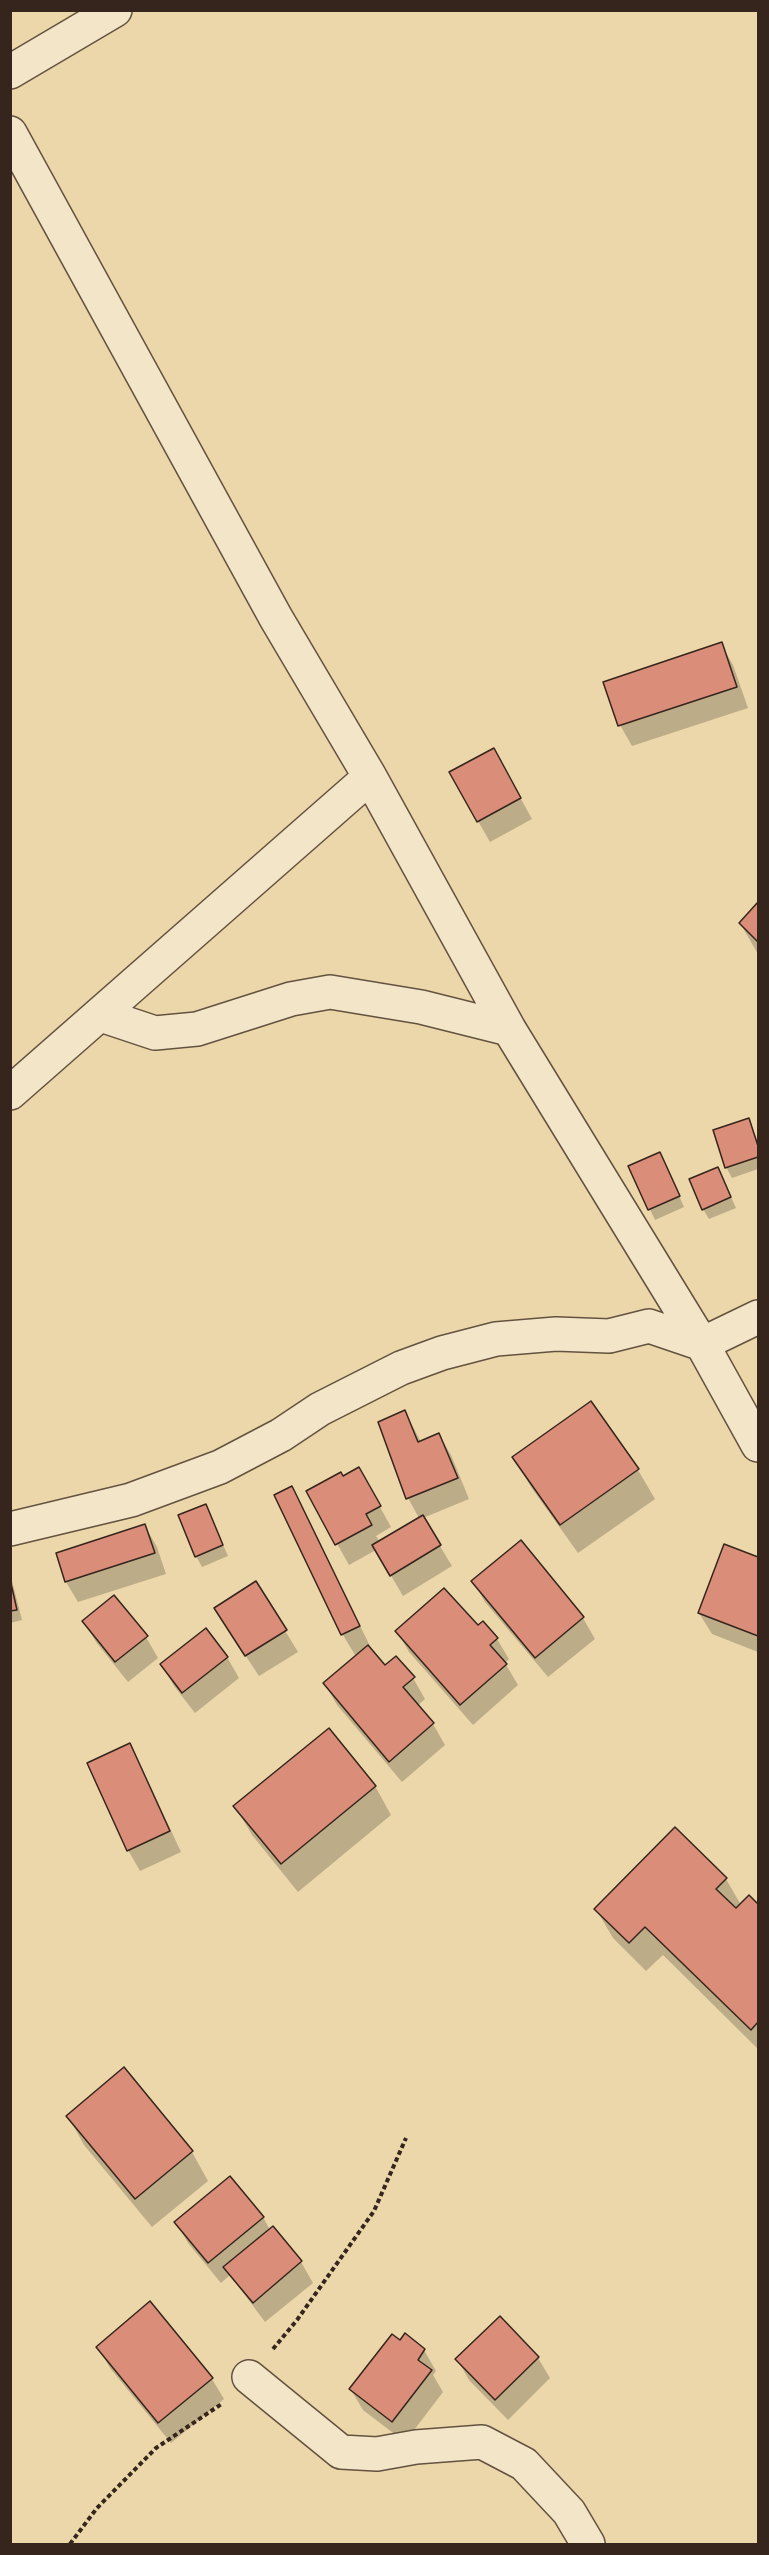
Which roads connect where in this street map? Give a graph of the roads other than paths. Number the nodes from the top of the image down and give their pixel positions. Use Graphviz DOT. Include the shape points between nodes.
graph roads {
  1 [pos="115,10"];
  2 [pos="10,72"];
  3 [pos="10,133"];
  4 [pos="370,777"];
  5 [pos="101,1016"];
  6 [pos="509,1029"];
  7 [pos="10,1093"];
  8 [pos="759,1317"];
  9 [pos="702,1344"];
  10 [pos="759,1445"];
  11 [pos="10,1529"];
  12 [pos="249,2377"];
  13 [pos="588,2544"];
  1 -- 2 [label="street"];
  3 -- 4 [label="street" via="276,618"];
  4 -- 5 [label="street"];
  4 -- 6 [label="street"];
  5 -- 6 [label="street" via="155,1033 197,1029 291,999 330,992 422,1007"];
  5 -- 7 [label="street"];
  6 -- 9 [label="street"];
  8 -- 9 [label="street"];
  9 -- 10 [label="street"];
  9 -- 11 [label="street" via="649,1326 609,1336 496,1338 401,1368 220,1467 131,1500"];
  12 -- 13 [label="street" via="341,2452 377,2454 482,2442 524,2464 568,2512"];
}
